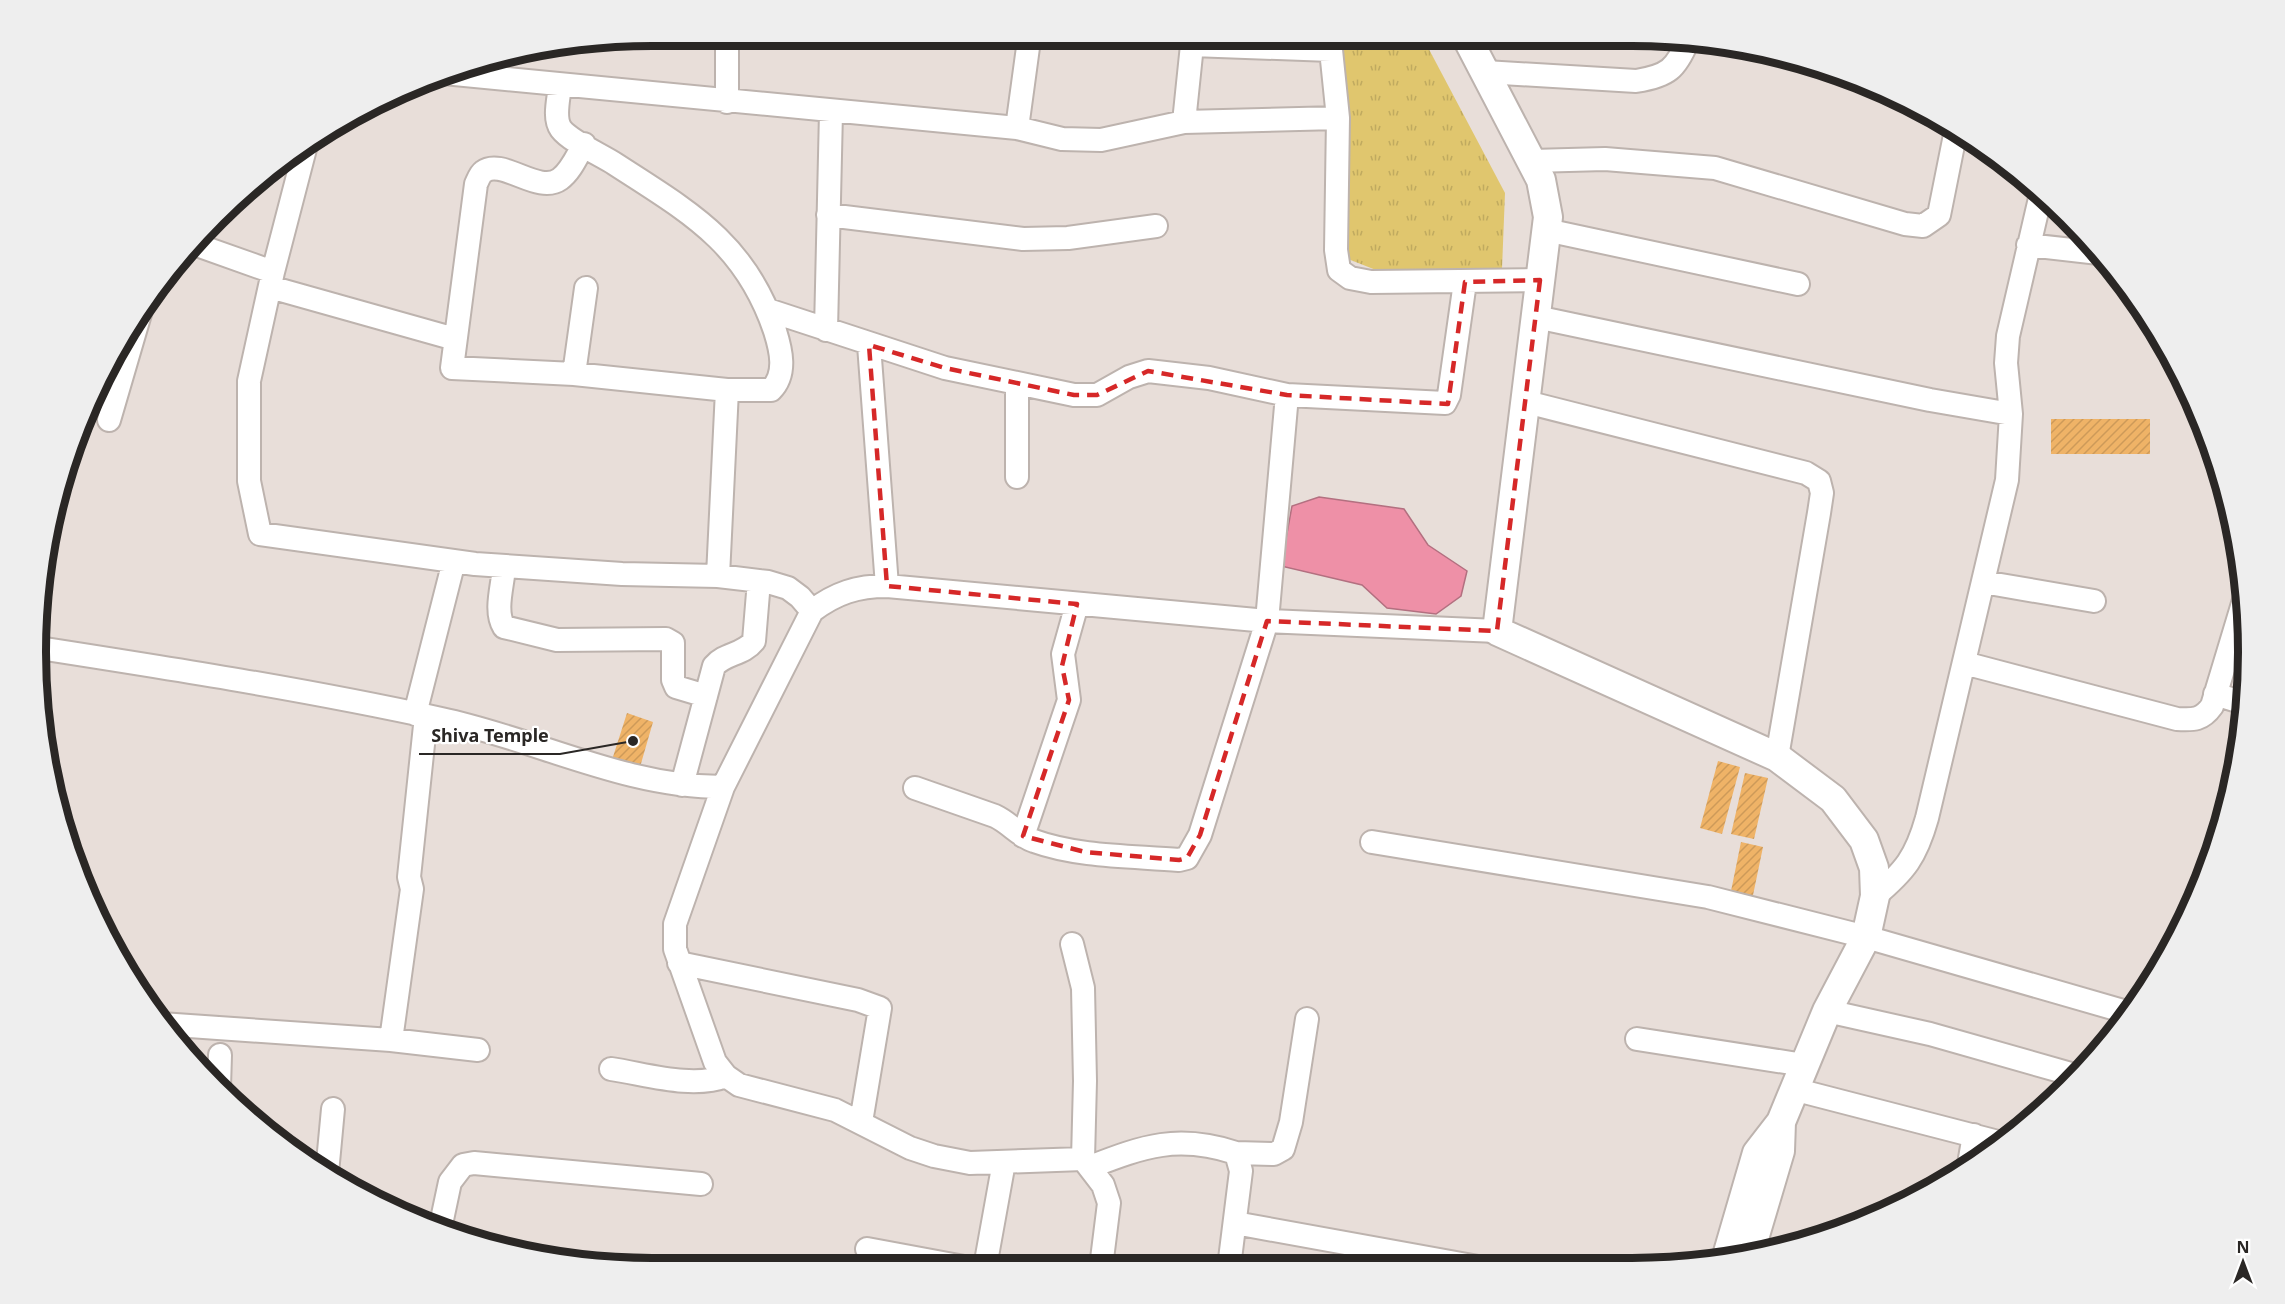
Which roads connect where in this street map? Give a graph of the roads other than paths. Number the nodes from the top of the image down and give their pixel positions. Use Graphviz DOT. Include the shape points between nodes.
graph roads {
  1 [pos="728,46"];
  2 [pos="1028,46"];
  3 [pos="1192,46"];
  4 [pos="1331,46"];
  5 [pos="1471,46"];
  6 [pos="1683,49"];
  7 [pos="1485,72"];
  8 [pos="468,75"];
  9 [pos="560,85"];
  10 [pos="727,102"];
  11 [pos="831,112"];
  12 [pos="1338,118"];
  13 [pos="1184,122"];
  14 [pos="1017,128"];
  15 [pos="1954,140"];
  16 [pos="584,144"];
  17 [pos="303,158"];
  18 [pos="1532,161"];
  19 [pos="2039,203"];
  20 [pos="828,215"];
  21 [pos="1156,226"];
  22 [pos="1546,230"];
  23 [pos="2028,245"];
  24 [pos="202,248"];
  25 [pos="2087,252"];
  26 [pos="272,280"];
  27 [pos="1540,280"];
  28 [pos="1464,282"];
  29 [pos="1798,284"];
  30 [pos="586,288"];
  31 [pos="768,310"];
  32 [pos="1536,317"];
  33 [pos="826,330"];
  34 [pos="455,339"];
  35 [pos="131,344"];
  36 [pos="869,345"];
  37 [pos="574,374"];
  38 [pos="1017,384"];
  39 [pos="727,390"];
  40 [pos="1287,395"];
  41 [pos="1526,402"];
  42 [pos="2011,414"];
  43 [pos="109,420"];
  44 [pos="1017,477"];
  45 [pos="454,561"];
  46 [pos="504,567"];
  47 [pos="718,576"];
  48 [pos="759,581"];
  49 [pos="1983,582"];
  50 [pos="887,586"];
  51 [pos="2094,601"];
  52 [pos="1077,604"];
  53 [pos="812,611"];
  54 [pos="1267,621"];
  55 [pos="2237,623"];
  56 [pos="1497,631"];
  57 [pos="46,649"];
  58 [pos="1964,663"];
  59 [pos="2216,694"];
  60 [pos="706,696"];
  61 [pos="2236,700"];
  62 [pos="420,715"];
  63 [pos="1777,757"];
  64 [pos="682,785"];
  65 [pos="723,787"];
  66 [pos="915,788"];
  67 [pos="1023,836"];
  68 [pos="1372,842"];
  69 [pos="1875,896"];
  70 [pos="1866,937"];
  71 [pos="1072,944"];
  72 [pos="679,963"];
  73 [pos="2120,1010"];
  74 [pos="1827,1011"];
  75 [pos="1307,1019"];
  76 [pos="175,1025"];
  77 [pos="1637,1039"];
  78 [pos="391,1040"];
  79 [pos="478,1050"];
  80 [pos="220,1055"];
  81 [pos="611,1070"];
  82 [pos="2067,1073"];
  83 [pos="219,1075"];
  84 [pos="726,1076"];
  85 [pos="1799,1077"];
  86 [pos="333,1109"];
  87 [pos="861,1122"];
  88 [pos="1781,1122"];
  89 [pos="1974,1135"];
  90 [pos="1991,1140"];
  91 [pos="1236,1153"];
  92 [pos="1971,1153"];
  93 [pos="1004,1162"];
  94 [pos="328,1163"];
  95 [pos="1086,1163"];
  96 [pos="701,1184"];
  97 [pos="442,1219"];
  98 [pos="1235,1223"];
  99 [pos="1752,1246"];
  100 [pos="867,1249"];
  101 [pos="1729,1249"];
  102 [pos="916,1258"];
  103 [pos="988,1258"];
  104 [pos="1102,1258"];
  105 [pos="1230,1258"];
  106 [pos="1428,1258"];
  1 -- 10 [label="street"];
  2 -- 14 [label="street"];
  3 -- 13 [label="street"];
  4 -- 12 [label="street"];
  5 -- 7 [label="main road"];
  6 -- 7 [label="street" via="1674,68 1658,78 1636,81"];
  7 -- 18 [label="main road"];
  8 -- 9 [label="street"];
  9 -- 10 [label="street"];
  9 -- 16 [label="street" via="557,122 563,132"];
  10 -- 11 [label="street"];
  11 -- 14 [label="street"];
  11 -- 20 [label="street"];
  12 -- 13 [label="street"];
  12 -- 28 [label="street" via="1339,270 1350,278 1371,282"];
  13 -- 14 [label="street" via="1101,140 1062,139"];
  15 -- 18 [label="street" via="1939,215 1923,226 1715,168 1605,159"];
  16 -- 31 [label="street" via="720,238 741,263"];
  16 -- 34 [label="street" via="568,171 546,184 494,168 483,172 473,196"];
  17 -- 26 [label="street"];
  18 -- 22 [label="main road" via="1541,180 1548,217"];
  19 -- 23 [label="street"];
  20 -- 21 [label="street" via="1023,239 1068,238"];
  20 -- 33 [label="street"];
  22 -- 27 [label="main road"];
  22 -- 29 [label="street"];
  23 -- 25 [label="street"];
  23 -- 42 [label="street" via="2007,342"];
  24 -- 26 [label="street"];
  26 -- 34 [label="street"];
  26 -- 45 [label="street" via="249,381 249,481 260,534"];
  27 -- 28 [label="street"];
  27 -- 32 [label="main road"];
  28 -- 40 [label="street" via="1445,404"];
  30 -- 37 [label="street"];
  31 -- 33 [label="street"];
  31 -- 39 [label="street" via="782,353 777,383 771,390"];
  32 -- 41 [label="main road"];
  32 -- 42 [label="street"];
  33 -- 36 [label="street"];
  34 -- 37 [label="street" via="452,368"];
  35 -- 43 [label="street"];
  36 -- 38 [label="street"];
  36 -- 50 [label="street"];
  37 -- 39 [label="street"];
  38 -- 40 [label="street" via="1074,395 1097,395 1148,371 1209,378"];
  38 -- 44 [label="street"];
  39 -- 47 [label="street"];
  40 -- 54 [label="street"];
  41 -- 56 [label="main road"];
  41 -- 63 [label="street" via="1806,473 1819,480 1819,513"];
  42 -- 49 [label="street" via="2007,480"];
  45 -- 46 [label="street"];
  45 -- 62 [label="street"];
  46 -- 47 [label="street"];
  46 -- 60 [label="street" via="499,609 504,627 557,640 666,639 673,643 676,687"];
  47 -- 48 [label="street"];
  48 -- 53 [label="street" via="788,588"];
  48 -- 60 [label="street" via="754,641 749,647 721,658 714,666"];
  49 -- 51 [label="street"];
  49 -- 58 [label="street"];
  50 -- 52 [label="street"];
  50 -- 53 [label="street" via="846,591"];
  52 -- 54 [label="street"];
  52 -- 67 [label="street" via="1063,654 1069,700"];
  53 -- 65 [label="street"];
  54 -- 56 [label="street"];
  54 -- 67 [label="street" via="1206,818 1187,858 1085,852"];
  55 -- 59 [label="street"];
  56 -- 63 [label="main road"];
  57 -- 62 [label="street" via="270,684"];
  58 -- 59 [label="street" via="2177,719 2204,717"];
  58 -- 69 [label="street" via="1921,840 1902,874"];
  59 -- 61 [label="street"];
  60 -- 64 [label="street"];
  62 -- 64 [label="street" via="611,770"];
  62 -- 78 [label="street" via="409,877 412,889"];
  63 -- 69 [label="main road" via="1833,799 1864,840 1874,868"];
  64 -- 65 [label="street"];
  65 -- 72 [label="street" via="675,924 673,937"];
  66 -- 67 [label="street" via="995,816"];
  68 -- 70 [label="street" via="1698,896"];
  69 -- 70 [label="main road"];
  70 -- 73 [label="street"];
  70 -- 74 [label="main road"];
  71 -- 95 [label="street" via="1083,999"];
  72 -- 84 [label="street" via="715,1062"];
  72 -- 87 [label="street" via="858,1000 880,1008"];
  74 -- 82 [label="street" via="1930,1034"];
  74 -- 85 [label="main road"];
  75 -- 91 [label="street" via="1283,1149 1274,1154"];
  76 -- 78 [label="street"];
  77 -- 85 [label="street"];
  78 -- 79 [label="street"];
  80 -- 83 [label="street"];
  81 -- 84 [label="street" via="694,1081"];
  84 -- 87 [label="street" via="739,1085 827,1107"];
  85 -- 88 [label="main road"];
  85 -- 89 [label="street"];
  86 -- 94 [label="street"];
  87 -- 93 [label="street" via="934,1156 970,1163"];
  88 -- 99 [label="main road" via="1780,1151"];
  88 -- 101 [label="main road" via="1757,1153"];
  89 -- 90 [label="street"];
  89 -- 92 [label="street"];
  91 -- 95 [label="street" via="1198,1144 1153,1144"];
  91 -- 98 [label="street" via="1241,1171"];
  93 -- 95 [label="street"];
  93 -- 103 [label="street"];
  95 -- 104 [label="street" via="1103,1185 1109,1203"];
  96 -- 97 [label="street" via="489,1164 463,1165 450,1182"];
  98 -- 105 [label="street"];
  98 -- 106 [label="street"];
  100 -- 102 [label="street"];
}
